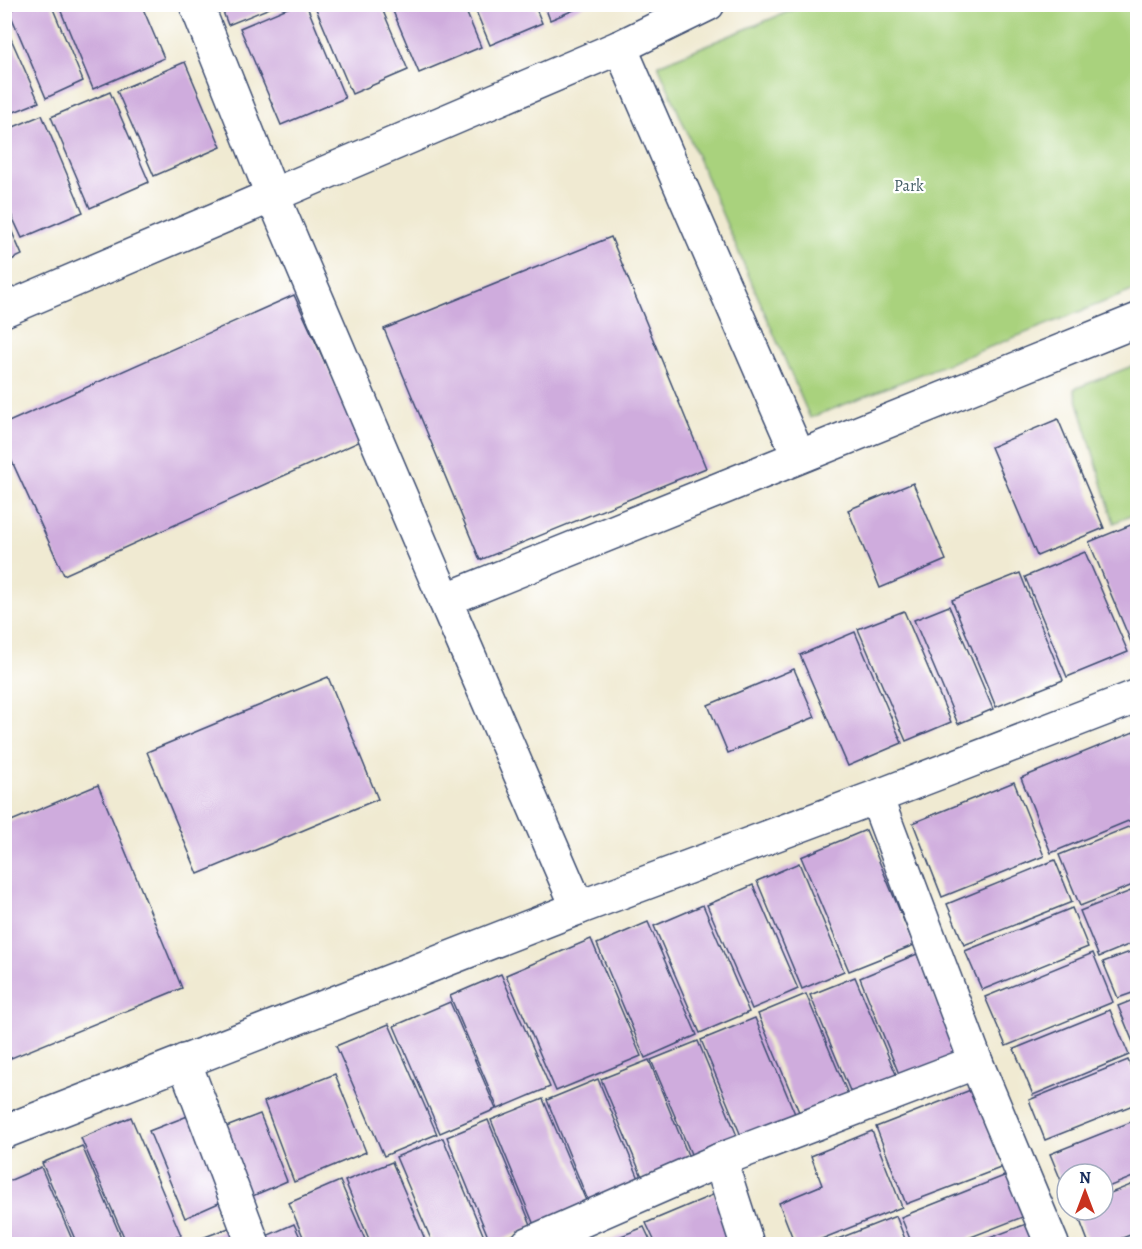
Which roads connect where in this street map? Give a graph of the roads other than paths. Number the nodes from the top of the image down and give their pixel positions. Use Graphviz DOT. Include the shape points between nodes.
graph roads {
  1 [pos="196,4"];
  2 [pos="708,4"];
  3 [pos="620,47"];
  4 [pos="272,194"];
  5 [pos="4,310"];
  6 [pos="1137,320"];
  7 [pos="798,456"];
  8 [pos="445,600"];
  9 [pos="1137,696"];
  10 [pos="876,797"];
  11 [pos="578,908"];
  12 [pos="184,1061"];
  13 [pos="976,1062"];
  14 [pos="4,1132"];
  15 [pos="720,1160"];
  16 [pos="253,1245"];
  17 [pos="528,1245"];
  18 [pos="747,1245"];
  19 [pos="1052,1245"];
  1 -- 4 [label="street"];
  2 -- 3 [label="street"];
  3 -- 4 [label="street"];
  3 -- 7 [label="street"];
  4 -- 5 [label="street"];
  4 -- 8 [label="street"];
  6 -- 7 [label="street"];
  7 -- 8 [label="street"];
  8 -- 11 [label="street"];
  9 -- 10 [label="street"];
  10 -- 11 [label="street"];
  10 -- 13 [label="street"];
  11 -- 12 [label="street"];
  12 -- 14 [label="street"];
  12 -- 16 [label="street"];
  13 -- 15 [label="street"];
  13 -- 19 [label="street"];
  15 -- 17 [label="street"];
  15 -- 18 [label="street"];
}
